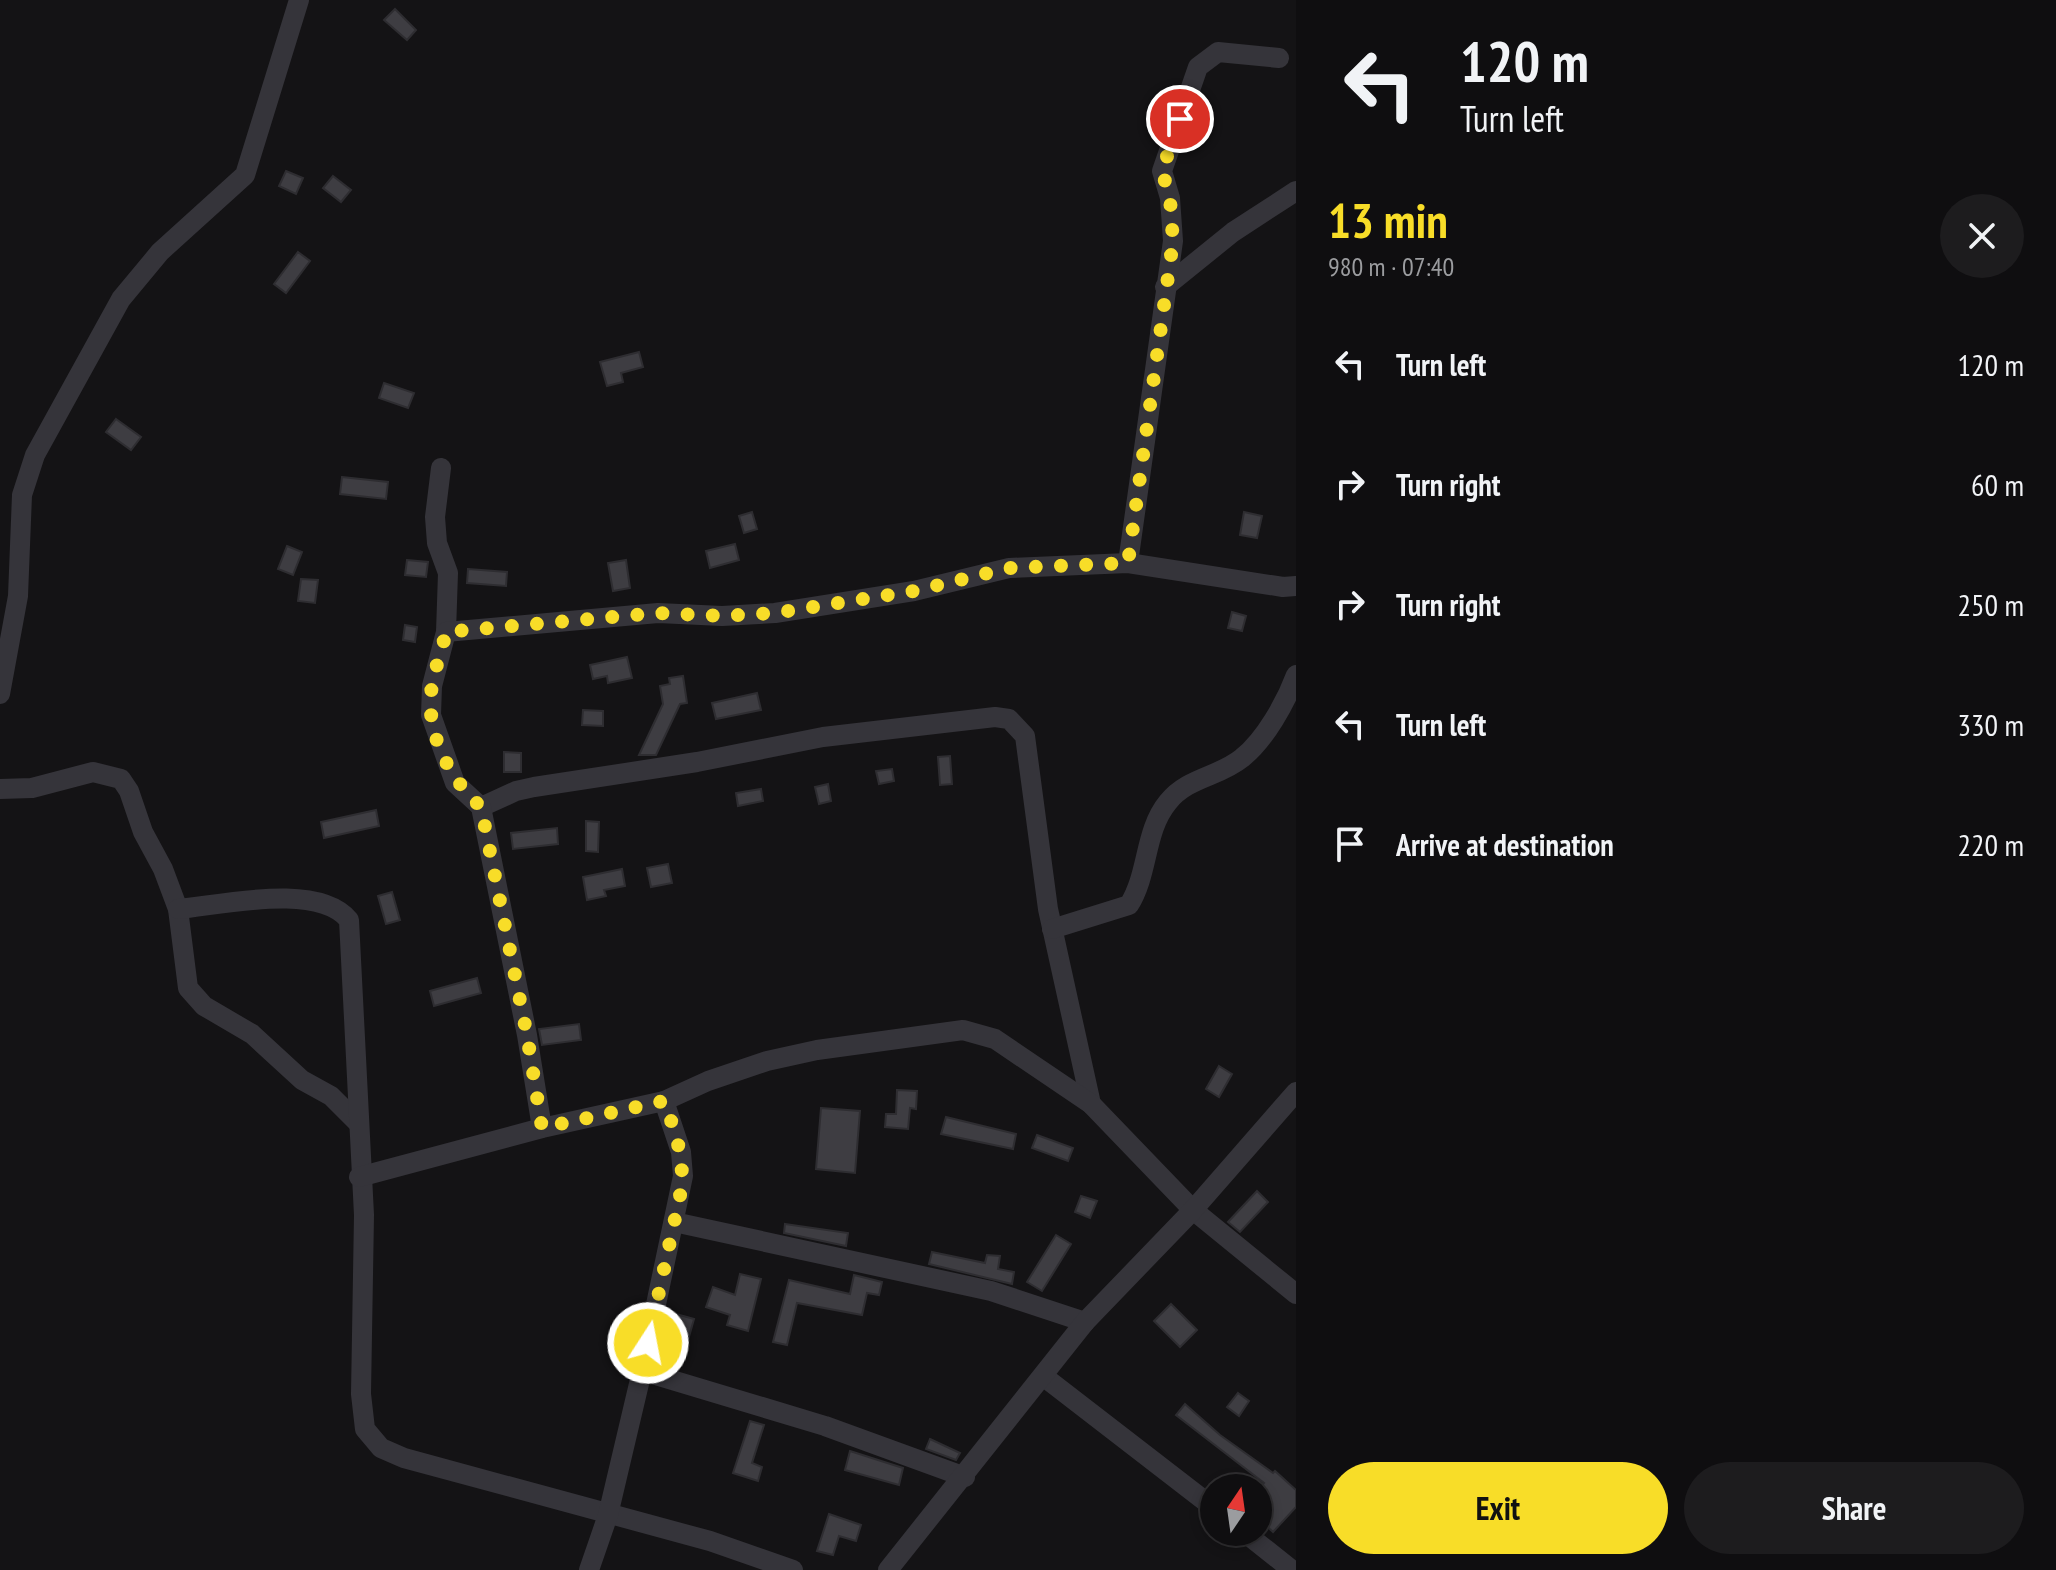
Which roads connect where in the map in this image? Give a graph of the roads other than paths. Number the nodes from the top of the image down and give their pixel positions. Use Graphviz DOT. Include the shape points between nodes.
graph roads {
  1 [pos="299,0"];
  2 [pos="1279,58"];
  3 [pos="1296,191"];
  4 [pos="1165,287"];
  5 [pos="441,468"];
  6 [pos="1128,563"];
  7 [pos="1296,586"];
  8 [pos="446,632"];
  9 [pos="1296,675"];
  10 [pos="0,694"];
  11 [pos="0,789"];
  12 [pos="481,807"];
  13 [pos="178,909"];
  14 [pos="1052,929"];
  15 [pos="1296,1092"];
  16 [pos="664,1101"];
  17 [pos="1091,1104"];
  18 [pos="358,1123"];
  19 [pos="542,1128"];
  20 [pos="359,1177"];
  21 [pos="1193,1210"];
  22 [pos="674,1222"];
  23 [pos="1296,1294"];
  24 [pos="1085,1322"];
  25 [pos="642,1371"];
  26 [pos="1043,1376"];
  27 [pos="965,1477"];
  28 [pos="1200,1497"];
  29 [pos="608,1515"];
  30 [pos="1262,1546"];
  31 [pos="589,1570"];
  32 [pos="793,1570"];
  33 [pos="888,1570"];
  34 [pos="1292,1570"];
  1 -- 10 [label="street" via="245,175 160,252 121,299 35,455 22,495 18,596"];
  2 -- 4 [label="street" via="1218,52 1198,67 1162,171 1173,241"];
  3 -- 4 [label="street" via="1233,232"];
  4 -- 6 [label="street"];
  5 -- 8 [label="street" via="435,517 448,573"];
  6 -- 7 [label="street"];
  6 -- 8 [label="street" via="1009,568 914,591 775,613 658,613"];
  8 -- 12 [label="street" via="432,686 431,715 455,783"];
  9 -- 14 [label="street" via="1272,719 1241,759 1178,790 1165,805 1129,905"];
  11 -- 13 [label="street" via="32,788 93,772 121,779"];
  12 -- 14 [label="street" via="534,787 823,737 1009,719 1025,736"];
  12 -- 19 [label="street"];
  13 -- 18 [label="street" via="188,988 204,1006 252,1034 302,1080 331,1096"];
  13 -- 18 [label="street" via="296,899 342,910 350,930"];
  14 -- 17 [label="street"];
  15 -- 21 [label="street"];
  16 -- 17 [label="street" via="767,1061 963,1030 995,1039"];
  16 -- 19 [label="street"];
  16 -- 22 [label="street" via="683,1176"];
  17 -- 21 [label="street"];
  18 -- 20 [label="street"];
  19 -- 20 [label="street"];
  20 -- 29 [label="street" via="364,1215 359,1362 365,1429 381,1448 404,1458"];
  21 -- 23 [label="street"];
  21 -- 24 [label="street"];
  22 -- 24 [label="street" via="991,1291"];
  22 -- 25 [label="street"];
  24 -- 26 [label="street"];
  25 -- 27 [label="street" via="825,1426"];
  25 -- 29 [label="street"];
  26 -- 27 [label="street"];
  26 -- 28 [label="street"];
  27 -- 33 [label="street"];
  29 -- 31 [label="street"];
  29 -- 32 [label="street" via="710,1541"];
  30 -- 34 [label="street"];
}
